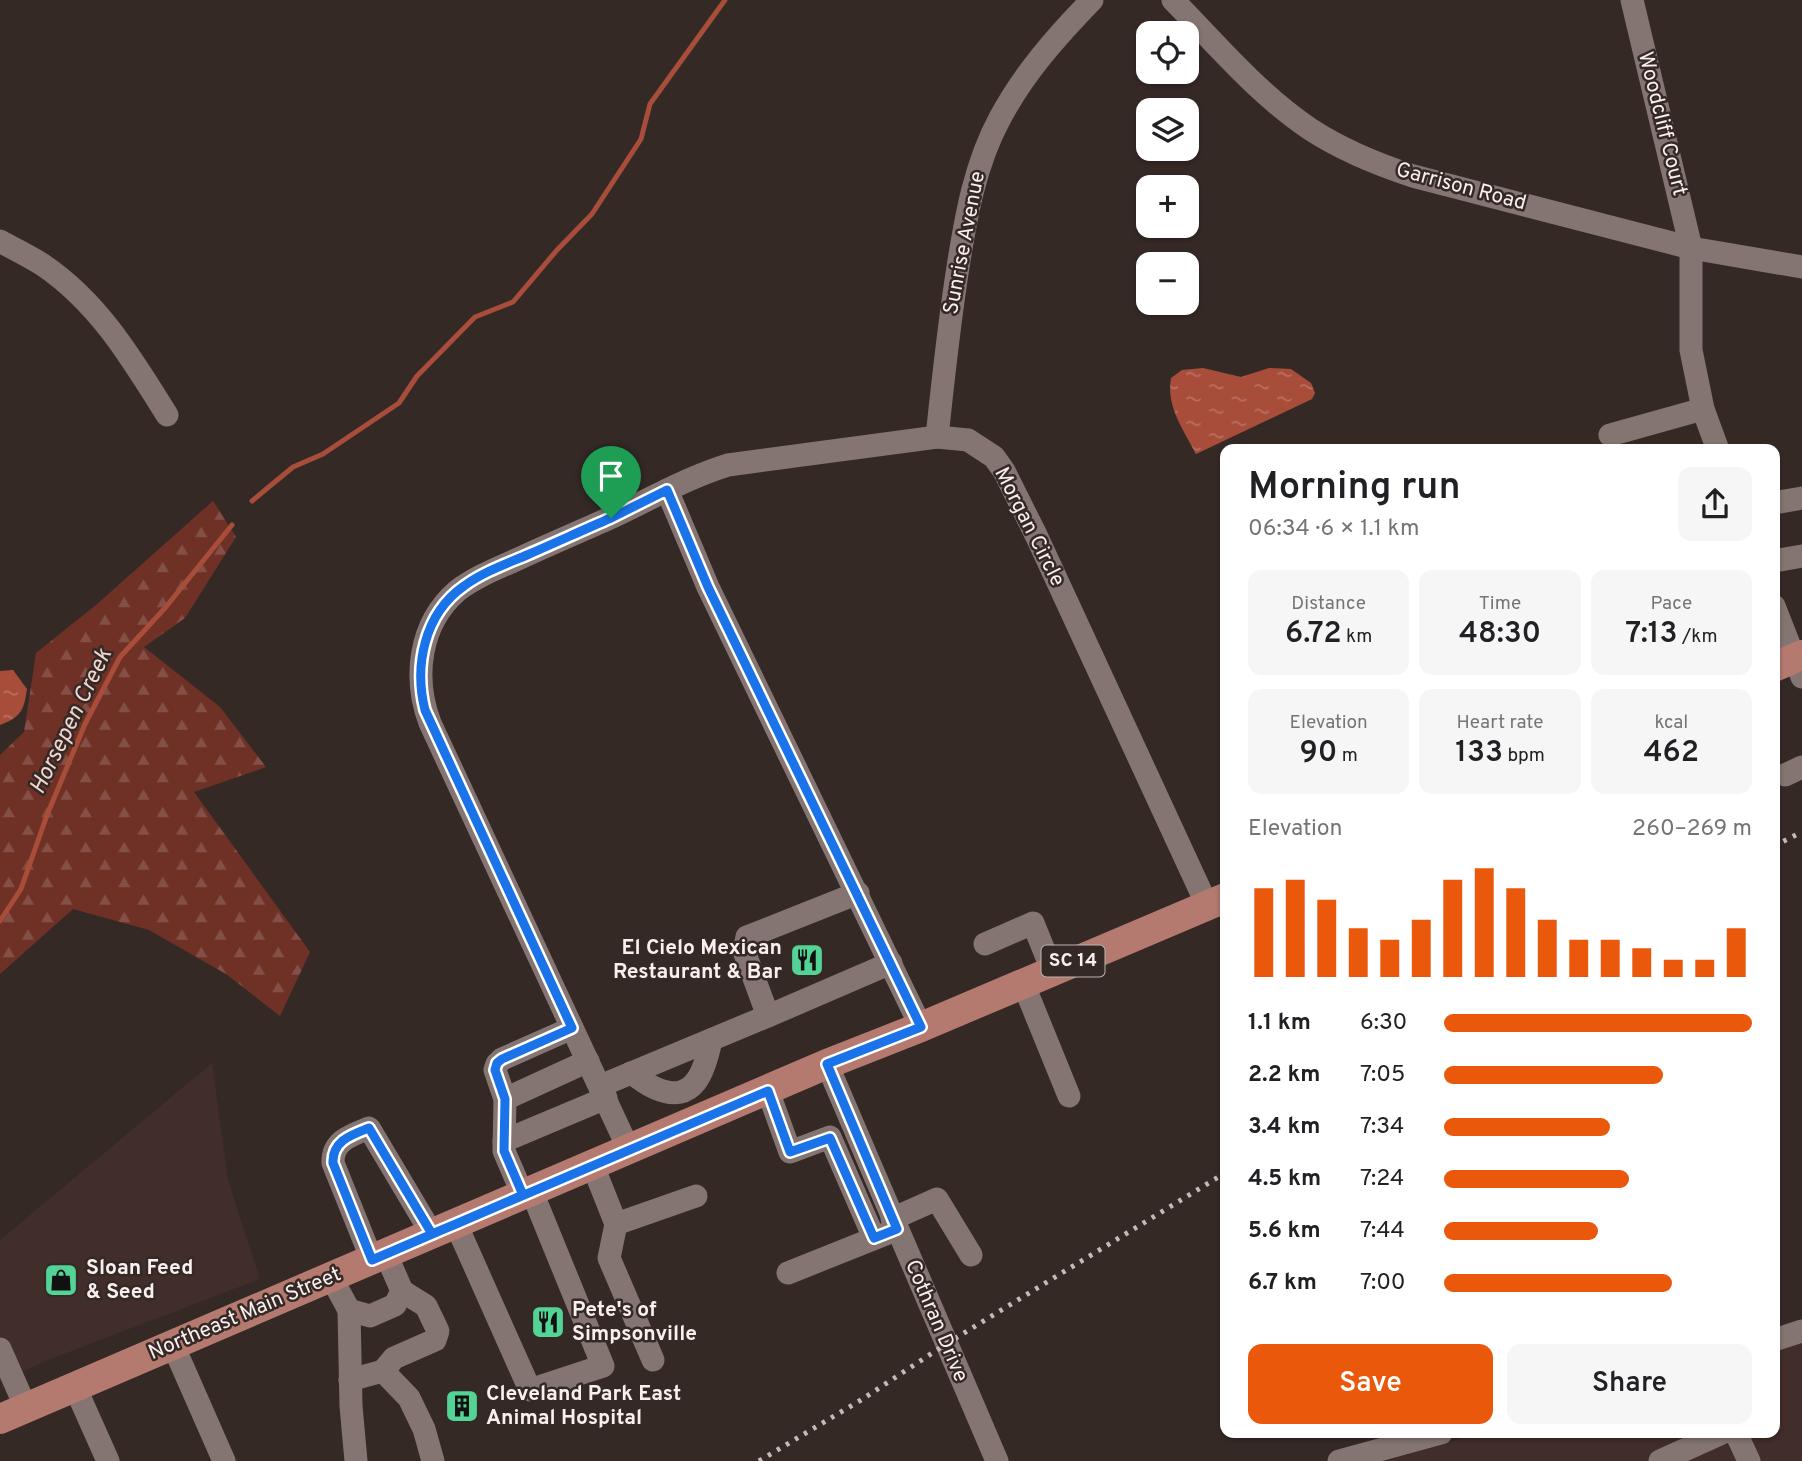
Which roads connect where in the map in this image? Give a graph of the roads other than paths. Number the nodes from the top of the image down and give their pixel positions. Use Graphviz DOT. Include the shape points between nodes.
graph roads {
  1 [pos="1092,0"];
  2 [pos="1173,0"];
  3 [pos="1632,0"];
  4 [pos="0,241"];
  5 [pos="1691,248"];
  6 [pos="1802,267"];
  7 [pos="1703,410"];
  8 [pos="167,415"];
  9 [pos="1610,435"];
  10 [pos="937,437"];
  11 [pos="1716,444"];
  12 [pos="667,490"];
  13 [pos="1802,498"];
  14 [pos="1780,502"];
  15 [pos="1802,556"];
  16 [pos="1780,561"];
  17 [pos="1780,624"];
  18 [pos="1793,664"];
  19 [pos="858,893"];
  20 [pos="1216,901"];
  21 [pos="985,944"];
  22 [pos="891,963"];
  23 [pos="1052,970"];
  24 [pos="1023,983"];
  25 [pos="768,1016"];
  26 [pos="921,1027"];
  27 [pos="572,1028"];
  28 [pos="711,1040"];
  29 [pos="588,1061"];
  30 [pos="827,1064"];
  31 [pos="631,1073"];
  32 [pos="768,1091"];
  33 [pos="603,1092"];
  34 [pos="1069,1096"];
  35 [pos="505,1099"];
  36 [pos="854,1129"];
  37 [pos="830,1138"];
  38 [pos="504,1141"];
  39 [pos="629,1150"];
  40 [pos="593,1166"];
  41 [pos="528,1194"];
  42 [pos="696,1196"];
  43 [pos="616,1224"];
  44 [pos="895,1224"];
  45 [pos="444,1229"];
  46 [pos="874,1238"];
  47 [pos="971,1255"];
  48 [pos="379,1257"];
  49 [pos="788,1273"];
  50 [pos="331,1277"];
  51 [pos="402,1292"];
  52 [pos="349,1310"];
  53 [pos="1802,1331"];
  54 [pos="1780,1338"];
  55 [pos="173,1345"];
  56 [pos="0,1348"];
  57 [pos="653,1360"];
  58 [pos="383,1371"];
  59 [pos="351,1380"];
  60 [pos="75,1387"];
  61 [pos="13,1413"];
  62 [pos="1430,1438"];
  63 [pos="1711,1438"];
  64 [pos="1738,1438"];
  65 [pos="1397,1453"];
  66 [pos="1363,1458"];
  67 [pos="108,1461"];
  68 [pos="223,1461"];
  69 [pos="356,1461"];
  70 [pos="433,1461"];
  71 [pos="997,1461"];
  72 [pos="1339,1461"];
  73 [pos="1660,1461"];
  74 [pos="1749,1461"];
  1 -- 10 [label="street, Sunrise Avenue" via="1037,60 987,146 967,213 947,335"];
  2 -- 5 [label="street, Garrison Road" via="1271,98 1349,152 1413,176"];
  3 -- 5 [label="street, Woodcliff Court"];
  4 -- 8 [label="street" via="43,265 104,321"];
  5 -- 6 [label="street, Garrison Road"];
  5 -- 7 [label="street, Woodcliff Court" via="1690,350"];
  7 -- 9 [label="street"];
  7 -- 11 [label="street, Woodcliff Court"];
  10 -- 12 [label="street, Morgan Circle" via="728,465"];
  10 -- 20 [label="street, Morgan Circle" via="968,440 994,457 1003,471"];
  12 -- 19 [label="street" via="708,587"];
  12 -- 27 [label="street, Morgan Circle" via="465,586 440,611 424,647 420,684 425,710"];
  13 -- 14 [label="street"];
  15 -- 16 [label="street"];
  17 -- 18 [label="street"];
  19 -- 22 [label="street"];
  19 -- 25 [label="street" via="747,937 744,951"];
  20 -- 23 [label="main road, Northeast Main Street / SC 14"];
  21 -- 23 [label="street" via="1033,923"];
  22 -- 25 [label="street"];
  22 -- 26 [label="street"];
  23 -- 24 [label="main road, Northeast Main Street / SC 14"];
  24 -- 26 [label="main road, Northeast Main Street / SC 14"];
  24 -- 34 [label="street"];
  25 -- 28 [label="street"];
  26 -- 30 [label="main road, Northeast Main Street / SC 14"];
  27 -- 29 [label="street, Morgan Circle"];
  27 -- 35 [label="street" via="497,1063"];
  28 -- 31 [label="street"];
  28 -- 31 [label="street" via="705,1071 691,1087 675,1093 655,1088"];
  29 -- 33 [label="street, Morgan Circle"];
  29 -- 35 [label="street"];
  30 -- 32 [label="main road, Northeast Main Street / SC 14"];
  30 -- 36 [label="street, Cothran Drive"];
  31 -- 33 [label="street"];
  32 -- 37 [label="street" via="790,1152"];
  32 -- 39 [label="main road, Northeast Main Street / SC 14"];
  33 -- 38 [label="street"];
  33 -- 39 [label="street, Morgan Circle"];
  35 -- 38 [label="street"];
  36 -- 37 [label="street"];
  36 -- 44 [label="street, Cothran Drive"];
  37 -- 46 [label="street"];
  38 -- 41 [label="street" via="504,1151"];
  39 -- 40 [label="main road, Northeast Main Street / SC 14"];
  40 -- 41 [label="main road, Northeast Main Street / SC 14"];
  40 -- 43 [label="street"];
  41 -- 45 [label="main road, Northeast Main Street / SC 14"];
  41 -- 45 [label="street" via="603,1366 530,1390"];
  42 -- 43 [label="street"];
  43 -- 57 [label="street" via="609,1258"];
  44 -- 46 [label="street"];
  44 -- 47 [label="street" via="937,1199"];
  44 -- 71 [label="street, Cothran Drive"];
  45 -- 48 [label="main road, Northeast Main Street / SC 14"];
  45 -- 48 [label="street" via="369,1128 338,1144 333,1163"];
  46 -- 49 [label="street"];
  48 -- 50 [label="main road, Northeast Main Street / SC 14"];
  48 -- 51 [label="street"];
  50 -- 52 [label="street"];
  50 -- 55 [label="main road, Northeast Main Street / SC 14"];
  51 -- 52 [label="street" via="395,1305 370,1316"];
  51 -- 58 [label="street" via="426,1306 438,1331 435,1340 394,1358"];
  52 -- 59 [label="street"];
  53 -- 54 [label="street"];
  55 -- 60 [label="main road, Northeast Main Street / SC 14"];
  55 -- 68 [label="street"];
  56 -- 61 [label="street"];
  58 -- 59 [label="street"];
  58 -- 70 [label="street" via="409,1398"];
  59 -- 69 [label="street"];
  60 -- 61 [label="main road, Northeast Main Street / SC 14"];
  60 -- 67 [label="street"];
  62 -- 65 [label="street"];
  63 -- 73 [label="street"];
  64 -- 74 [label="street"];
  65 -- 66 [label="street"];
  66 -- 72 [label="street"];
}
